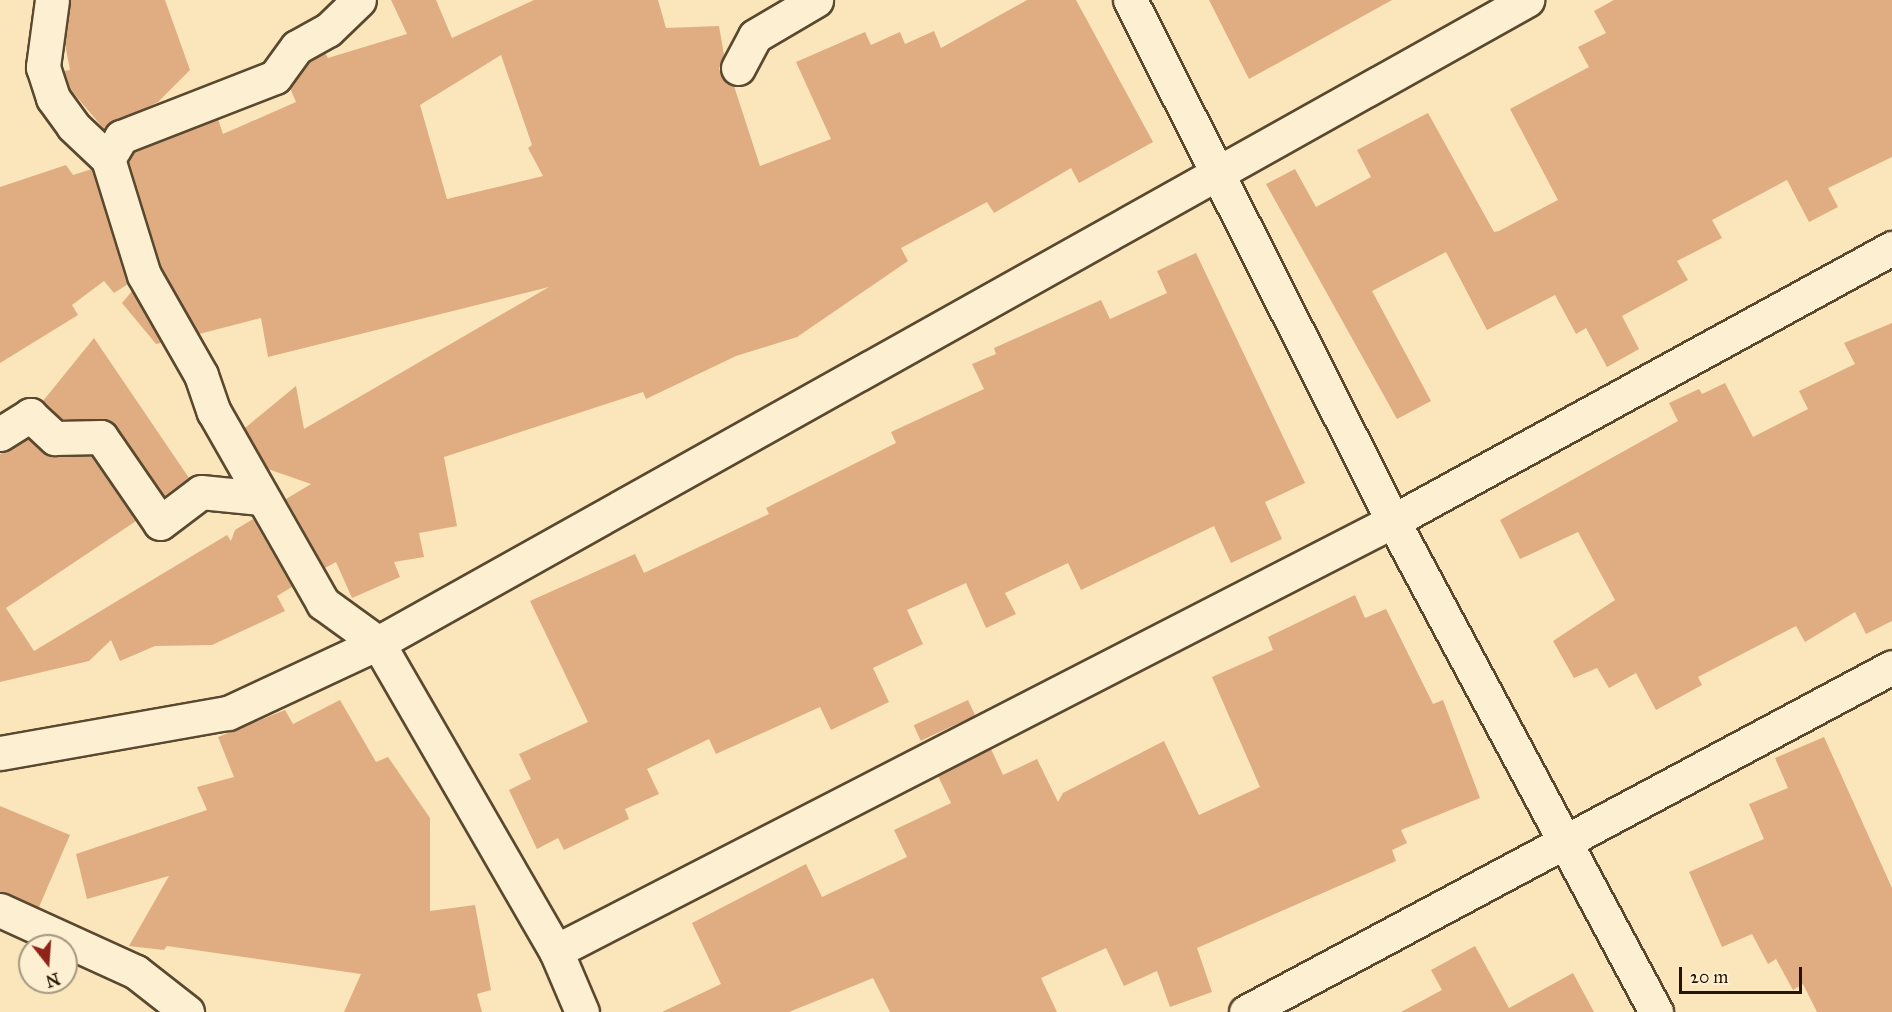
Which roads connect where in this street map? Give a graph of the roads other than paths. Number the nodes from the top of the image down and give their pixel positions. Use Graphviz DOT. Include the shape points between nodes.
graph roads {
  1 [pos="52,0"];
  2 [pos="359,0"];
  3 [pos="816,0"];
  4 [pos="1130,0"];
  5 [pos="1527,0"];
  6 [pos="738,68"];
  7 [pos="108,159"];
  8 [pos="1215,176"];
  9 [pos="1892,248"];
  10 [pos="0,434"];
  11 [pos="261,498"];
  12 [pos="1393,521"];
  13 [pos="378,643"];
  14 [pos="1892,667"];
  15 [pos="0,753"];
  16 [pos="1564,843"];
  17 [pos="0,910"];
  18 [pos="556,951"];
  19 [pos="187,1012"];
  20 [pos="582,1012"];
  21 [pos="1246,1012"];
  22 [pos="1656,1012"];
  1 -- 7 [label="street" via="44,67 53,98 73,126"];
  2 -- 7 [label="street" via="328,30 297,47 275,77 122,137"];
  3 -- 6 [label="street" via="755,36"];
  4 -- 8 [label="street"];
  5 -- 8 [label="street"];
  7 -- 11 [label="street" via="144,275"];
  8 -- 12 [label="street"];
  8 -- 13 [label="street"];
  9 -- 12 [label="street"];
  10 -- 11 [label="street" via="30,415 55,438 101,437 160,523 201,492"];
  11 -- 13 [label="street" via="323,603"];
  12 -- 16 [label="street"];
  12 -- 18 [label="street"];
  13 -- 15 [label="street" via="228,713"];
  13 -- 18 [label="street"];
  14 -- 16 [label="street"];
  16 -- 21 [label="street"];
  16 -- 22 [label="street"];
  17 -- 19 [label="street" via="136,972"];
  18 -- 20 [label="street"];
}
